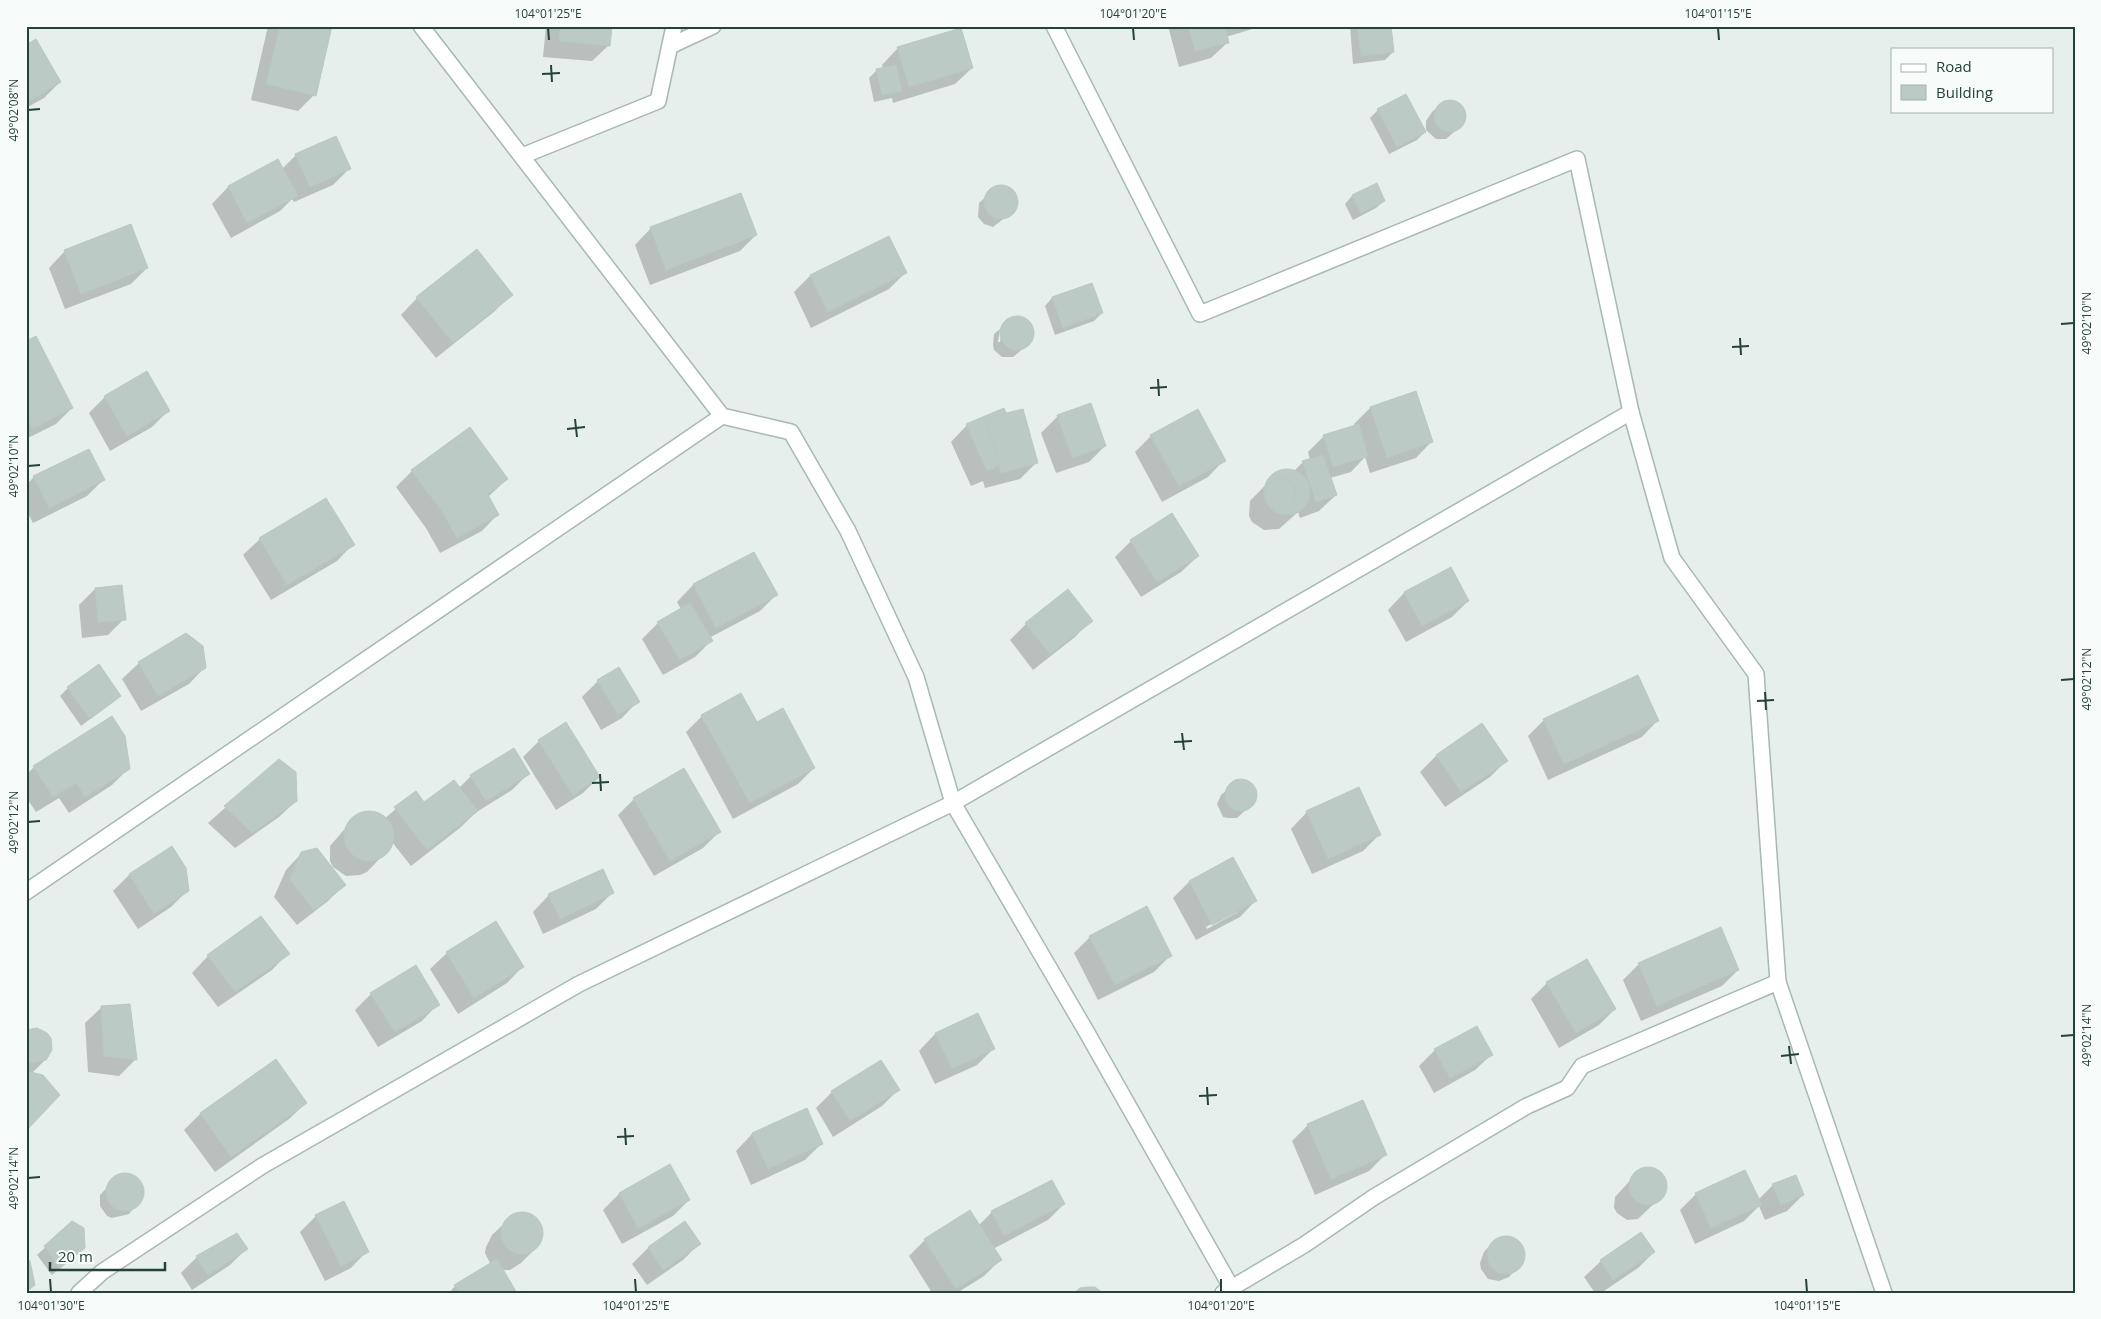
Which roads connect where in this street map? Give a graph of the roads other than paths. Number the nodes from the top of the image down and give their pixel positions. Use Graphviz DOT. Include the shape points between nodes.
graph roads {
  1 [pos="421,26"];
  2 [pos="674,26"];
  3 [pos="713,26"];
  4 [pos="1054,26"];
  5 [pos="670,46"];
  6 [pos="522,156"];
  7 [pos="1631,412"];
  8 [pos="722,416"];
  9 [pos="953,803"];
  10 [pos="26,892"];
  11 [pos="1778,982"];
  12 [pos="1227,1290"];
  13 [pos="79,1293"];
  14 [pos="1884,1293"];
  1 -- 6 [label="street"];
  2 -- 5 [label="street"];
  3 -- 5 [label="street"];
  4 -- 7 [label="street" via="1200,314 1577,159"];
  5 -- 6 [label="street" via="658,100"];
  6 -- 8 [label="street"];
  7 -- 9 [label="street"];
  7 -- 11 [label="street" via="1672,558 1756,674"];
  8 -- 9 [label="street" via="791,432 848,531 916,676"];
  8 -- 10 [label="street"];
  9 -- 12 [label="street" via="1086,1031"];
  9 -- 13 [label="street" via="580,984 262,1166 102,1272"];
  11 -- 12 [label="street" via="1582,1066 1567,1088 1527,1106"];
  11 -- 14 [label="street"];
}
